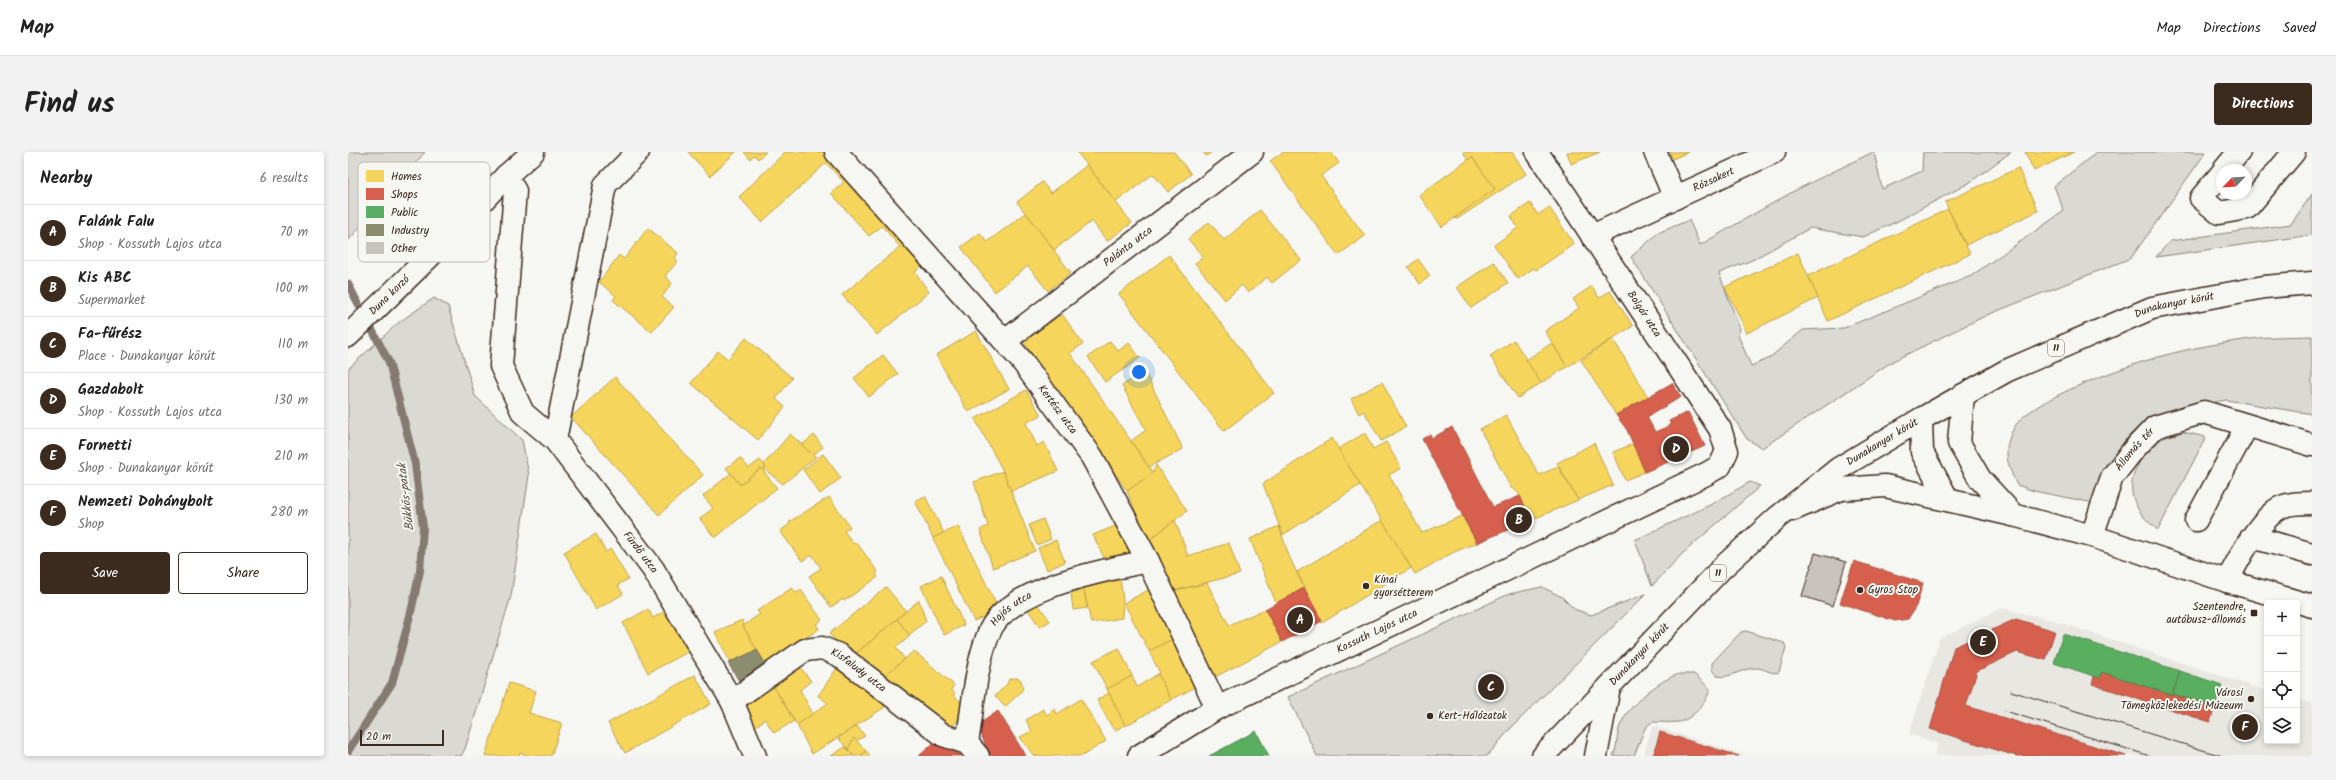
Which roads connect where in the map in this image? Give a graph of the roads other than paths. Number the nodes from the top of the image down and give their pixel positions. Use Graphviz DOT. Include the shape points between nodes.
graph roads {
  1 [pos="533,152"];
  2 [pos="638,152"];
  3 [pos="836,152"];
  4 [pos="1252,152"];
  5 [pos="1538,152"];
  6 [pos="1655,152"];
  7 [pos="1774,152"];
  8 [pos="2239,152"];
  9 [pos="2294,152"];
  10 [pos="2229,164"];
  11 [pos="506,176"];
  12 [pos="2216,180"];
  13 [pos="490,193"];
  14 [pos="1675,198"];
  15 [pos="1592,236"];
  16 [pos="424,262"];
  17 [pos="2312,283"];
  18 [pos="348,336"];
  19 [pos="1005,342"];
  20 [pos="1963,395"];
  21 [pos="1921,419"];
  22 [pos="2247,426"];
  23 [pos="555,440"];
  24 [pos="2312,446"];
  25 [pos="1706,474"];
  26 [pos="1948,500"];
  27 [pos="2312,503"];
  28 [pos="2013,515"];
  29 [pos="1778,517"];
  30 [pos="2196,520"];
  31 [pos="2092,536"];
  32 [pos="2252,537"];
  33 [pos="2312,554"];
  34 [pos="1148,561"];
  35 [pos="2226,581"];
  36 [pos="2312,606"];
  37 [pos="1609,687"];
  38 [pos="732,701"];
  39 [pos="1218,708"];
  40 [pos="972,749"];
  41 [pos="755,756"];
  42 [pos="1139,756"];
  43 [pos="1543,756"];
  44 [pos="1596,756"];
  1 -- 11 [label="street, Duna korzó"];
  2 -- 23 [label="street" via="605,185"];
  3 -- 19 [label="street, Kertész utca"];
  4 -- 19 [label="street, Palánta utca"];
  5 -- 15 [label="street, Bolgár utca"];
  6 -- 14 [label="street"];
  7 -- 14 [label="street, Rózsakert"];
  8 -- 10 [label="street"];
  9 -- 12 [label="street" via="2247,208 2219,213 2201,198"];
  11 -- 13 [label="street, Duna korzó"];
  11 -- 23 [label="street, Fürdő utca" via="515,192 494,366 523,413"];
  14 -- 15 [label="street, Rózsakert"];
  15 -- 25 [label="street, Bolgár utca" via="1720,429 1727,450 1725,458 1720,466"];
  16 -- 18 [label="street, Duna korzó"];
  17 -- 20 [label="street, Dunakanyar körút / 11" via="2264,287 2152,308 2020,365"];
  19 -- 34 [label="street, Kertész utca" via="1022,361 1092,457"];
  20 -- 21 [label="street, Dunakanyar körút / 11"];
  20 -- 28 [label="street" via="1959,442 1980,479"];
  21 -- 26 [label="street" via="1922,452"];
  21 -- 29 [label="street, Dunakanyar körút / 11" via="1838,469"];
  22 -- 24 [label="street, Állomás tér"];
  22 -- 30 [label="street"];
  22 -- 31 [label="street, Állomás tér" via="2204,412 2155,427 2112,477"];
  23 -- 38 [label="street, Fürdő utca" via="653,569"];
  25 -- 39 [label="street, Kossuth Lajos utca"];
  26 -- 28 [label="street"];
  26 -- 29 [label="street" via="1885,486 1840,489"];
  27 -- 32 [label="street" via="2298,503 2277,509"];
  28 -- 31 [label="street"];
  29 -- 37 [label="street, Dunakanyar körút / 11" via="1723,567"];
  31 -- 35 [label="street"];
  32 -- 33 [label="street"];
  32 -- 35 [label="street"];
  34 -- 39 [label="street, Kertész utca"];
  34 -- 40 [label="street, Hajós utca" via="1037,591 1020,601 995,622 988,635 980,667"];
  35 -- 36 [label="street"];
  37 -- 43 [label="street, Dunakanyar körút / 11"];
  37 -- 44 [label="street"];
  38 -- 40 [label="street, Kisfaludy utca" via="805,650 822,648 839,655 943,735"];
  38 -- 41 [label="street, Fürdő utca"];
  39 -- 42 [label="street, Kossuth Lajos utca"];
}
